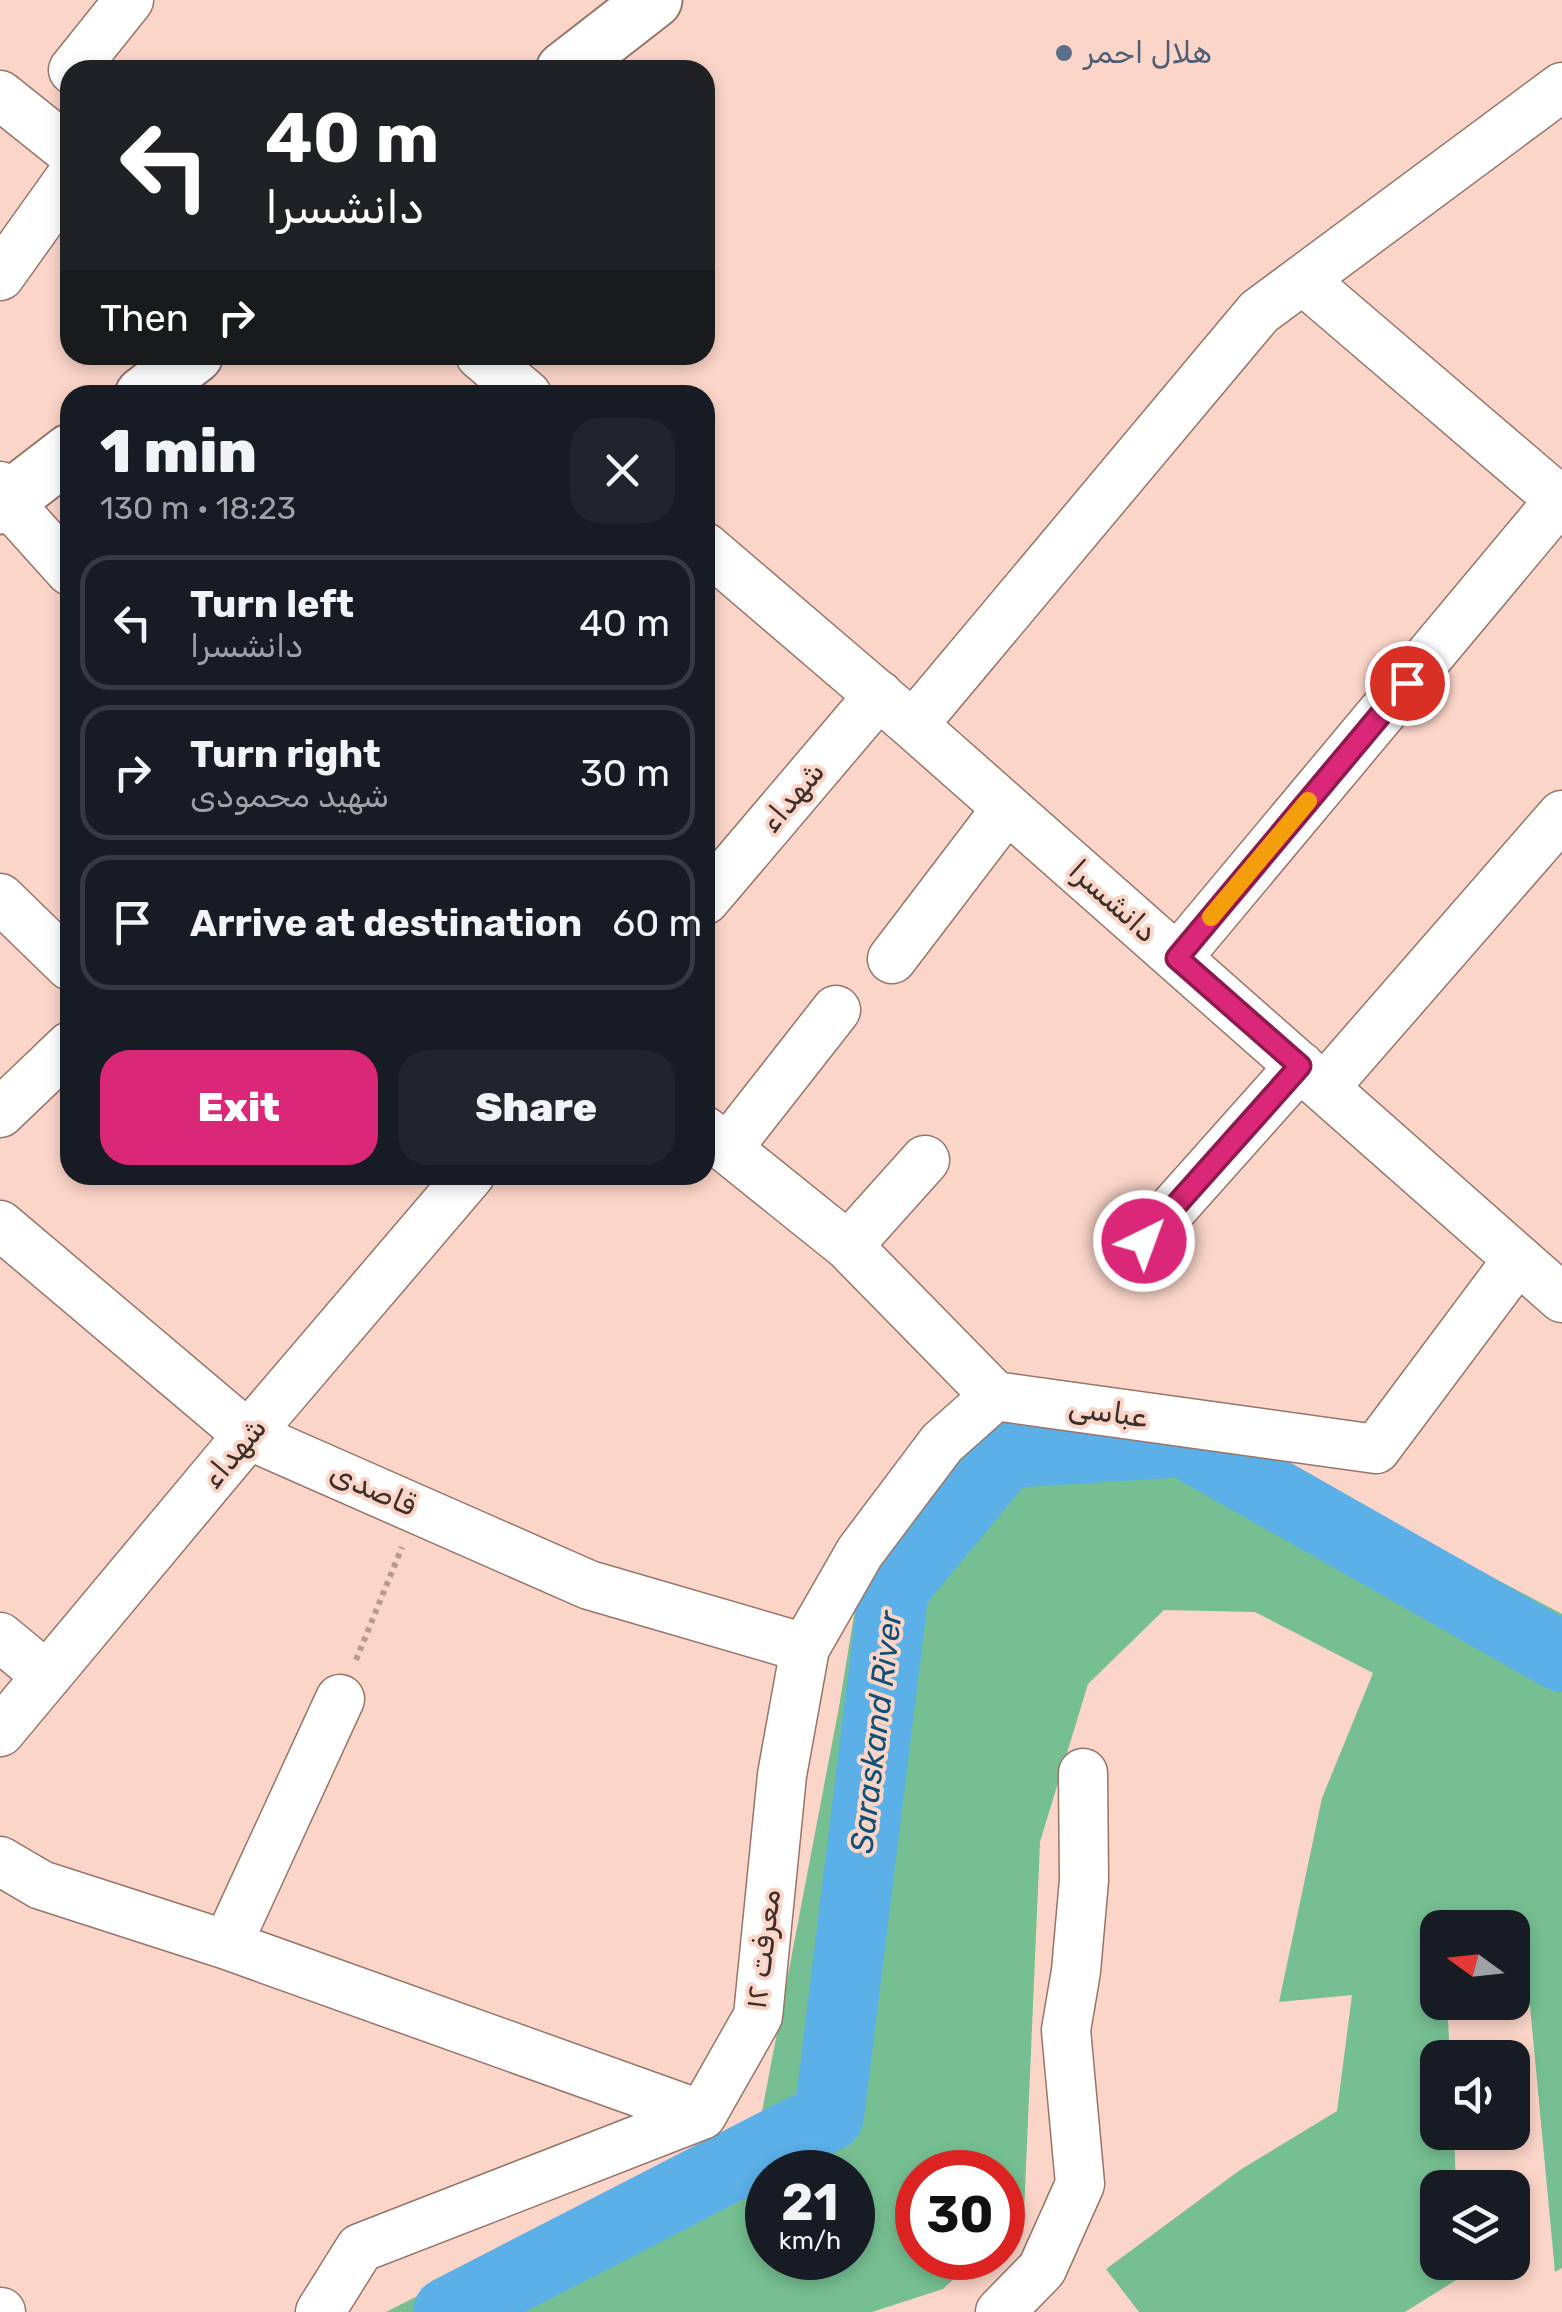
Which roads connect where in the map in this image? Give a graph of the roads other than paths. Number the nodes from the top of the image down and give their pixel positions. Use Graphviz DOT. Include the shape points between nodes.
graph roads {
  1 [pos="129,0"];
  2 [pos="654,0"];
  3 [pos="82,60"];
  4 [pos="577,60"];
  5 [pos="1562,86"];
  6 [pos="0,95"];
  7 [pos="60,143"];
  8 [pos="60,192"];
  9 [pos="0,276"];
  10 [pos="1303,280"];
  11 [pos="182,365"];
  12 [pos="492,365"];
  13 [pos="156,385"];
  14 [pos="514,385"];
  15 [pos="60,459"];
  16 [pos="2,498"];
  17 [pos="1561,498"];
  18 [pos="715,556"];
  19 [pos="60,560"];
  20 [pos="896,710"];
  21 [pos="1008,808"];
  22 [pos="1562,815"];
  23 [pos="715,890"];
  24 [pos="0,898"];
  25 [pos="60,956"];
  26 [pos="1177,958"];
  27 [pos="892,959"];
  28 [pos="836,1010"];
  29 [pos="60,1056"];
  30 [pos="1312,1077"];
  31 [pos="0,1113"];
  32 [pos="716,1140"];
  33 [pos="925,1160"];
  34 [pos="461,1185"];
  35 [pos="0,1225"];
  36 [pos="1144,1241"];
  37 [pos="848,1246"];
  38 [pos="1518,1259"];
  39 [pos="1562,1298"];
  40 [pos="996,1396"];
  41 [pos="248,1435"];
  42 [pos="0,1637"];
  43 [pos="805,1648"];
  44 [pos="47,1676"];
  45 [pos="340,1699"];
  46 [pos="0,1732"];
  47 [pos="1082,1773"];
  48 [pos="0,1862"];
  49 [pos="227,1945"];
  50 [pos="702,2115"];
  51 [pos="320,2312"];
  52 [pos="1000,2312"];
  1 -- 3 [label="street"];
  2 -- 4 [label="main road"];
  5 -- 10 [label="street, شهداء"];
  6 -- 7 [label="street"];
  8 -- 9 [label="street"];
  10 -- 17 [label="street"];
  10 -- 20 [label="street, شهداء" via="1260,312"];
  11 -- 13 [label="main road"];
  12 -- 14 [label="street"];
  15 -- 16 [label="main road"];
  16 -- 19 [label="street"];
  17 -- 26 [label="street"];
  18 -- 20 [label="street, دانشسرا"];
  20 -- 21 [label="street, دانشسرا"];
  20 -- 23 [label="street, شهداء"];
  21 -- 26 [label="street, دانشسرا"];
  21 -- 27 [label="street"];
  22 -- 30 [label="street"];
  24 -- 25 [label="street"];
  26 -- 30 [label="street, دانشسرا"];
  28 -- 32 [label="street"];
  29 -- 31 [label="street"];
  30 -- 36 [label="street"];
  30 -- 38 [label="street, دانشسرا"];
  32 -- 37 [label="street"];
  33 -- 37 [label="street"];
  34 -- 41 [label="street, شهداء"];
  35 -- 41 [label="street, قاصدی"];
  37 -- 40 [label="street"];
  38 -- 39 [label="street, دانشسرا"];
  38 -- 40 [label="street, عباسی" via="1376,1449"];
  40 -- 43 [label="street, معرفت ۱۲" via="930,1458 860,1552"];
  41 -- 43 [label="street, قاصدی" via="589,1585"];
  41 -- 44 [label="street, شهداء"];
  42 -- 44 [label="street"];
  43 -- 50 [label="street, معرفت ۱۲" via="782,1775 758,2016"];
  44 -- 46 [label="street, شهداء"];
  45 -- 49 [label="street"];
  47 -- 52 [label="street" via="1084,1880 1066,2030 1080,2184 1042,2269"];
  48 -- 49 [label="street" via="40,1886"];
  49 -- 50 [label="street"];
  50 -- 51 [label="street" via="360,2248"];
}
